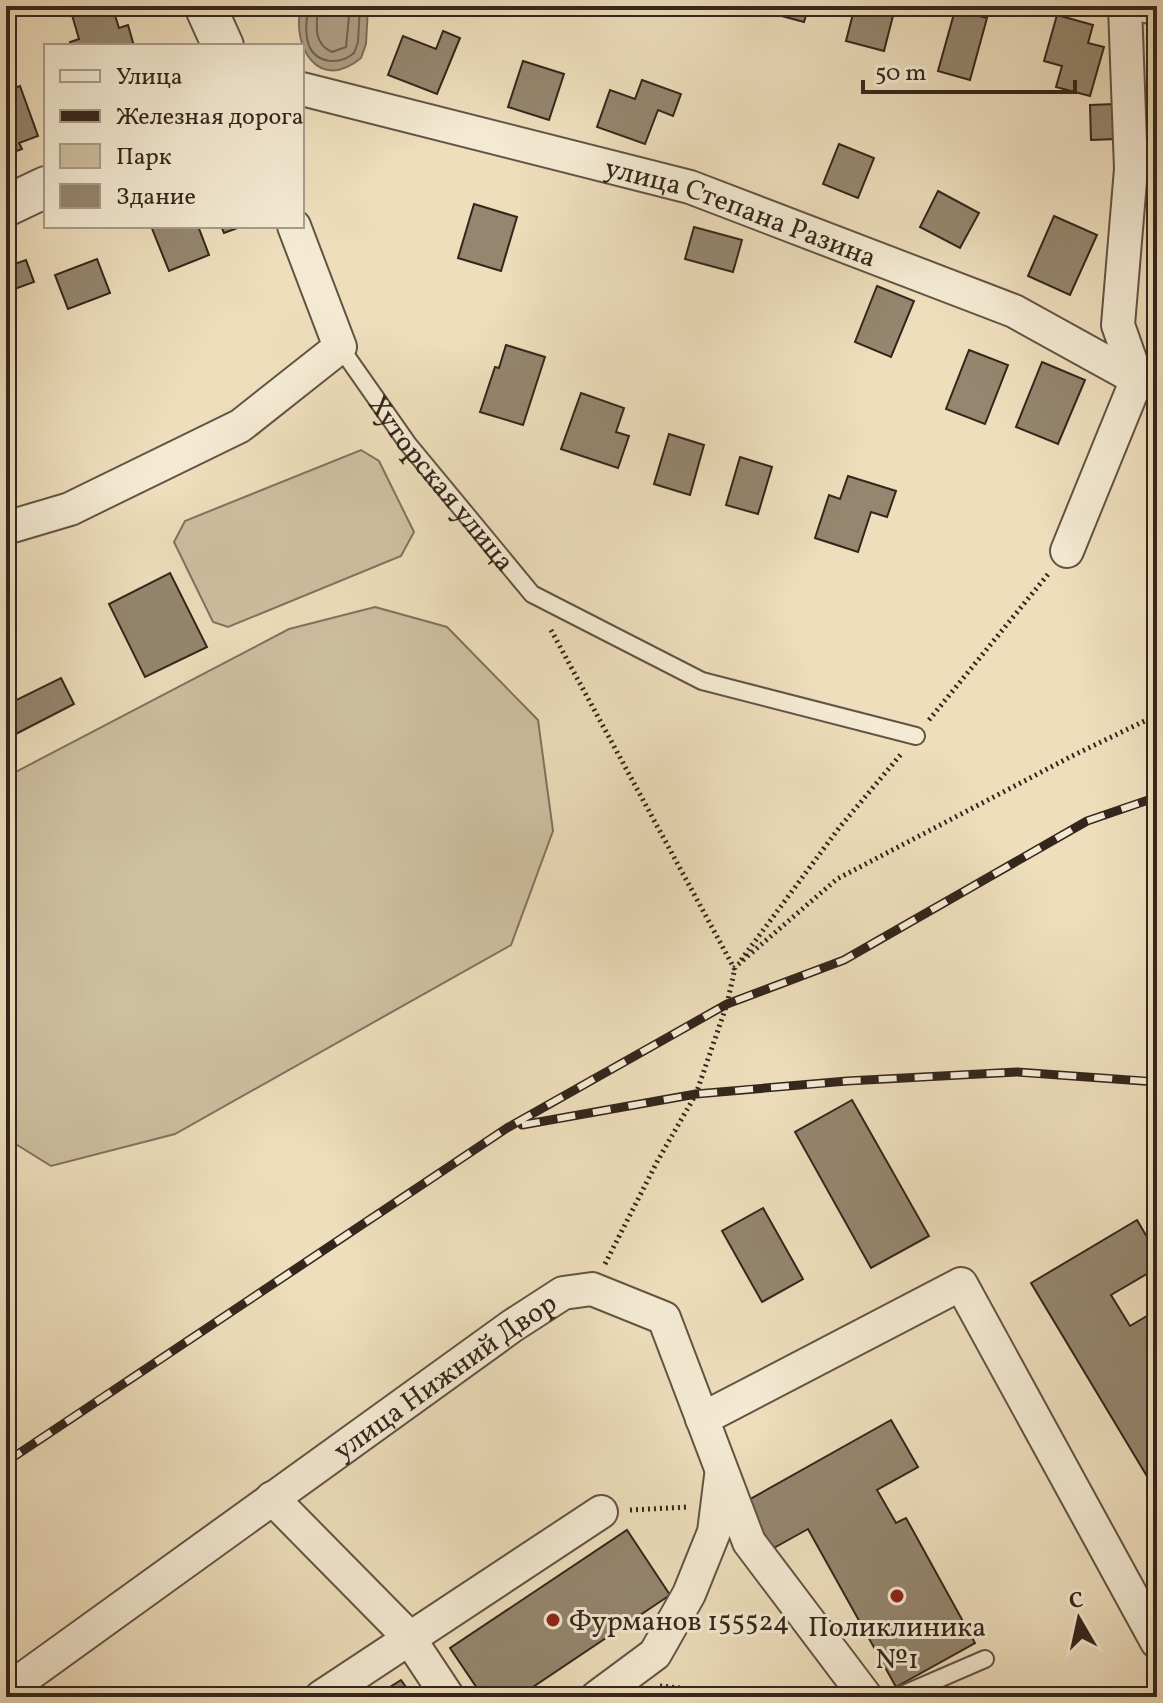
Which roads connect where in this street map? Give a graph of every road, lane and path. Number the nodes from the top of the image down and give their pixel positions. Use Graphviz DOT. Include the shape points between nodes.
graph roads {
  1 [pos="205,6"];
  2 [pos="1125,6"];
  3 [pos="1145,6"];
  4 [pos="1157,8"];
  5 [pos="222,44"];
  6 [pos="304,90"];
  7 [pos="44,188"];
  8 [pos="6,206"];
  9 [pos="295,228"];
  10 [pos="340,347"];
  11 [pos="1147,388"];
  12 [pos="6,528"];
  13 [pos="1067,551"];
  14 [pos="532,594"];
  15 [pos="1157,715"];
  16 [pos="916,736"];
  17 [pos="734,968"];
  18 [pos="592,1289"];
  19 [pos="702,1419"];
  20 [pos="722,1471"];
  21 [pos="272,1498"];
  22 [pos="717,1505"];
  23 [pos="601,1512"];
  24 [pos="409,1639"];
  25 [pos="1157,1642"];
  26 [pos="985,1659"];
  27 [pos="608,1690"];
  28 [pos="6,1691"];
  29 [pos="321,1697"];
  30 [pos="448,1697"];
  31 [pos="770,1697"];
  32 [pos="866,1697"];
  33 [pos="897,1697"];
  1 -- 5 [label="street"];
  2 -- 11 [label="street" via="1131,169 1118,325"];
  3 -- 4 [label="street"];
  6 -- 11 [label="street, улица Степана Разина" via="690,187 1014,311"];
  7 -- 8 [label="street"];
  9 -- 10 [label="street"];
  10 -- 12 [label="street" via="240,426 70,509"];
  10 -- 14 [label="lane, Хуторская улица" via="408,444"];
  11 -- 13 [label="street"];
  13 -- 16 [label="path"];
  14 -- 16 [label="lane, Хуторская улица" via="702,681"];
  14 -- 17 [label="path"];
  15 -- 17 [label="path" via="837,879"];
  16 -- 17 [label="path"];
  17 -- 18 [label="path" via="696,1094"];
  18 -- 19 [label="street, улица Нижний Двор" via="664,1318"];
  18 -- 21 [label="street, улица Нижний Двор" via="563,1293 512,1326"];
  19 -- 20 [label="street, улица Нижний Двор"];
  19 -- 25 [label="street" via="961,1284"];
  20 -- 22 [label="street"];
  20 -- 32 [label="street, улица Нижний Двор" via="749,1542"];
  21 -- 24 [label="street"];
  21 -- 28 [label="street, улица Нижний Двор"];
  22 -- 23 [label="path"];
  22 -- 27 [label="street" via="714,1532 655,1654"];
  23 -- 24 [label="street"];
  24 -- 29 [label="street"];
  24 -- 30 [label="street"];
  26 -- 33 [label="lane"];
  27 -- 31 [label="path"];
}
